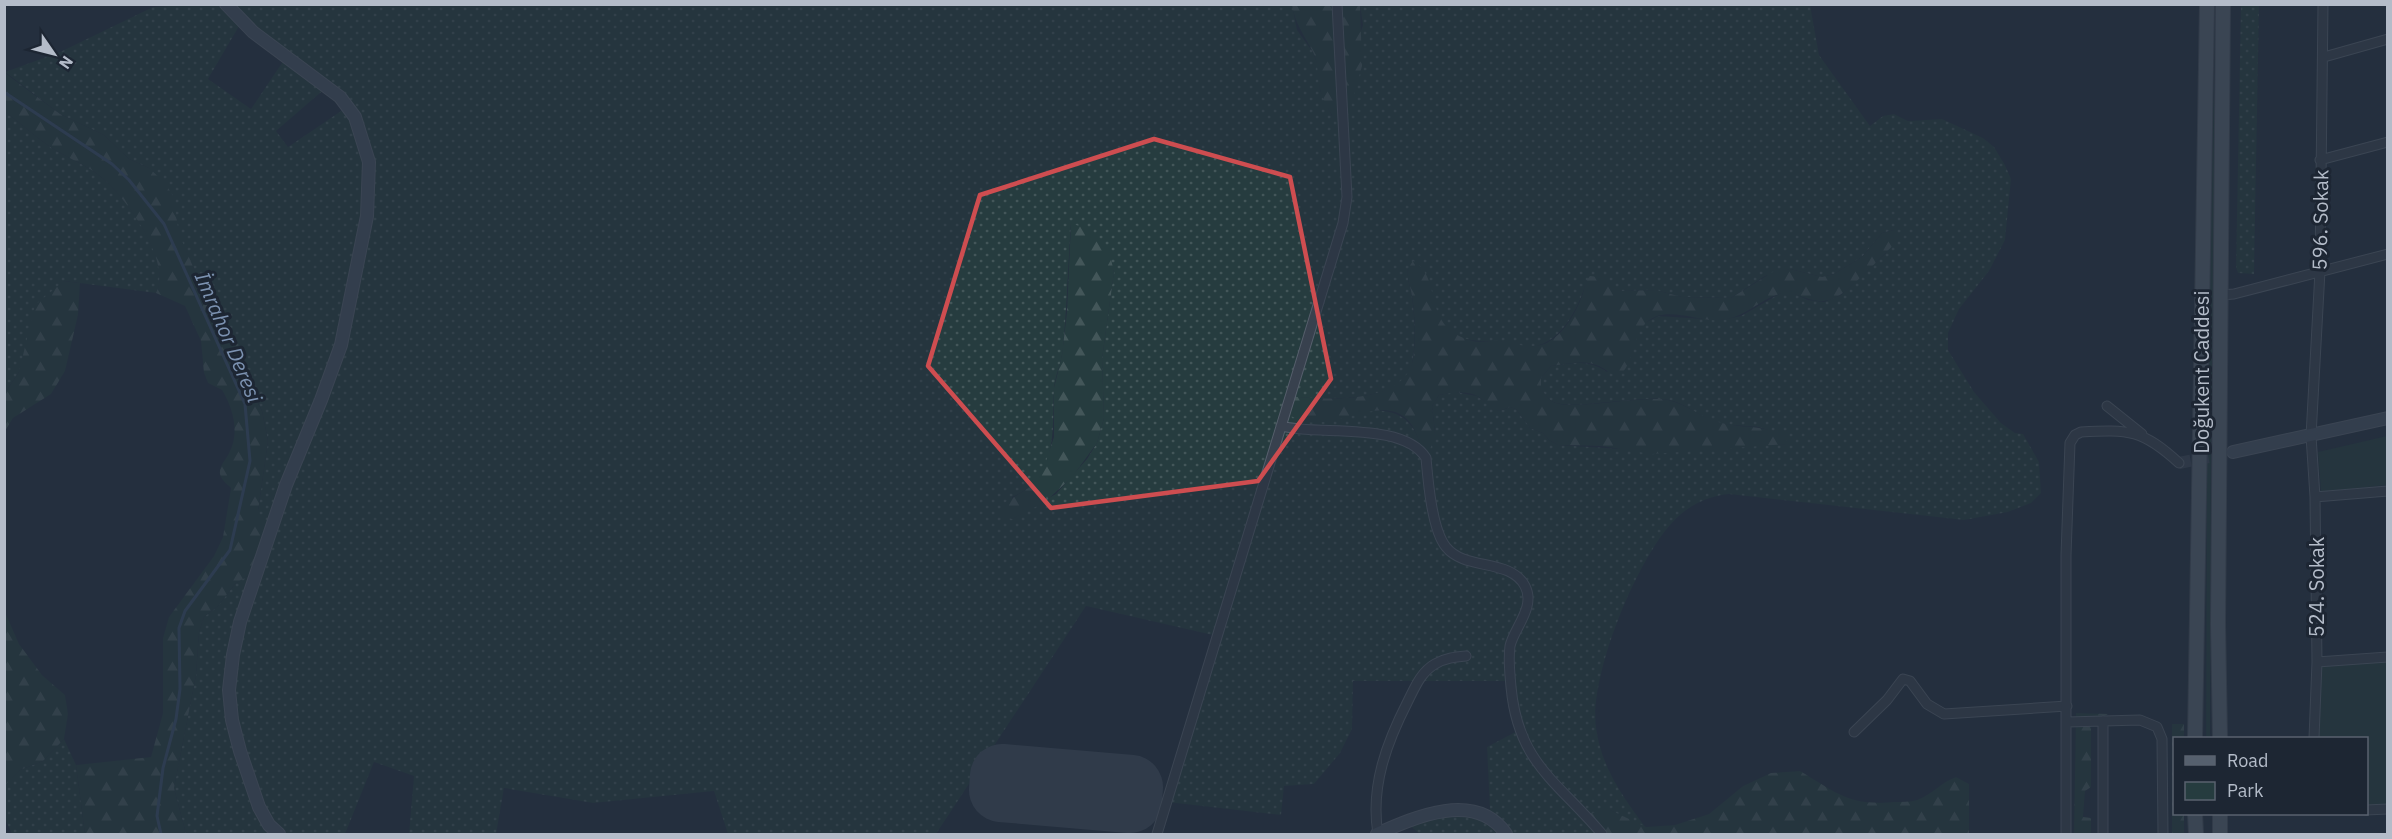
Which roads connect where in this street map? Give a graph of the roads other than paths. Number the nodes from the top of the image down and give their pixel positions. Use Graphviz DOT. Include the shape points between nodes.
graph roads {
  1 [pos="226,4"];
  2 [pos="1337,4"];
  3 [pos="2207,4"];
  4 [pos="2223,4"];
  5 [pos="2323,4"];
  6 [pos="2388,39"];
  7 [pos="2324,57"];
  8 [pos="2388,142"];
  9 [pos="2320,160"];
  10 [pos="2388,254"];
  11 [pos="2320,271"];
  12 [pos="2221,295"];
  13 [pos="2107,406"];
  14 [pos="2388,418"];
  15 [pos="1281,426"];
  16 [pos="2144,436"];
  17 [pos="2311,436"];
  18 [pos="2233,452"];
  19 [pos="2179,463"];
  20 [pos="2388,491"];
  21 [pos="2315,497"];
  22 [pos="1466,656"];
  23 [pos="2388,657"];
  24 [pos="2317,662"];
  25 [pos="2067,706"];
  26 [pos="2103,721"];
  27 [pos="2067,722"];
  28 [pos="1854,732"];
  29 [pos="2195,737"];
  30 [pos="2220,737"];
  31 [pos="2314,737"];
  32 [pos="2388,809"];
  33 [pos="2368,810"];
  34 [pos="2195,815"];
  35 [pos="2220,815"];
  36 [pos="279,834"];
  37 [pos="1157,834"];
  38 [pos="1378,834"];
  39 [pos="1506,834"];
  40 [pos="1602,834"];
  41 [pos="2066,834"];
  42 [pos="2103,834"];
  43 [pos="2163,834"];
  44 [pos="2196,834"];
  45 [pos="2220,834"];
  1 -- 36 [label="street" via="253,32 340,97 355,117 369,162 367,216 341,345 286,485 240,622 233,655 229,690 232,720 259,807"];
  2 -- 15 [label="street" via="1346,206"];
  3 -- 29 [label="main road, Doğukent Caddesi"];
  4 -- 12 [label="main road, Doğukent Caddesi"];
  5 -- 7 [label="street, 596. Sokak"];
  6 -- 7 [label="street"];
  7 -- 9 [label="street, 596. Sokak"];
  8 -- 9 [label="street"];
  9 -- 11 [label="street, 596. Sokak"];
  10 -- 11 [label="street"];
  11 -- 12 [label="street"];
  11 -- 17 [label="street, 596. Sokak"];
  12 -- 30 [label="main road, Doğukent Caddesi"];
  13 -- 16 [label="street"];
  14 -- 17 [label="street"];
  15 -- 37 [label="street"];
  15 -- 40 [label="street" via="1350,430 1402,441 1422,452 1445,546 1456,556 1505,570 1519,578 1526,588 1526,609 1510,644 1509,660 1519,730 1541,770"];
  16 -- 19 [label="street"];
  16 -- 25 [label="street" via="2108,430 2081,432 2070,443"];
  17 -- 18 [label="street"];
  17 -- 21 [label="street, 524. Sokak"];
  20 -- 21 [label="street"];
  21 -- 24 [label="street, 524. Sokak"];
  22 -- 38 [label="street" via="1447,658 1429,668 1397,722 1377,789"];
  23 -- 24 [label="street"];
  24 -- 31 [label="street, 524. Sokak"];
  25 -- 27 [label="street"];
  25 -- 28 [label="street" via="1944,714 1927,704 1910,681 1903,680"];
  26 -- 27 [label="street"];
  26 -- 42 [label="street"];
  26 -- 43 [label="street" via="2140,720 2159,730"];
  27 -- 41 [label="street"];
  32 -- 33 [label="street"];
  34 -- 44 [label="main road"];
  35 -- 45 [label="main road"];
  38 -- 39 [label="street" via="1425,815 1470,811 1485,816"];
}
